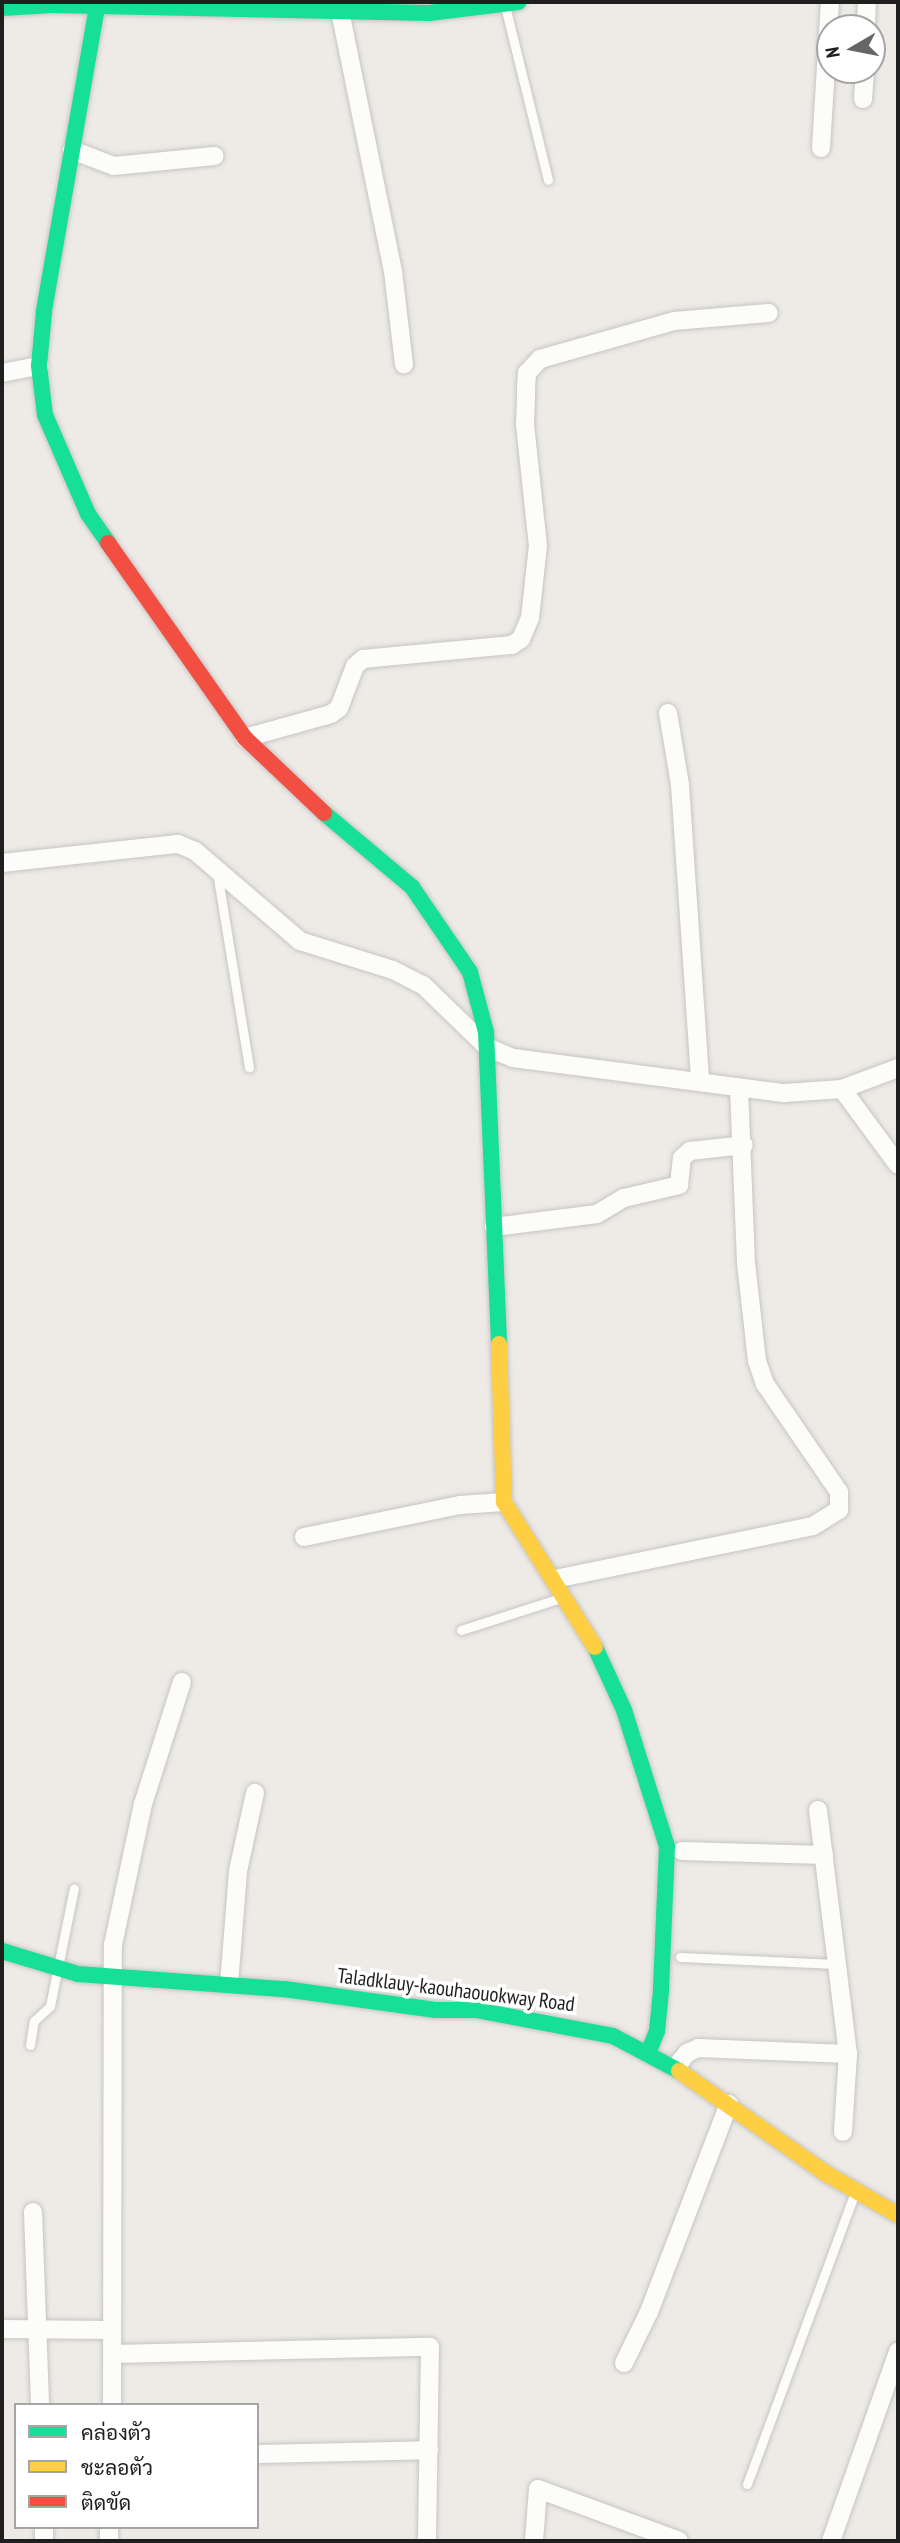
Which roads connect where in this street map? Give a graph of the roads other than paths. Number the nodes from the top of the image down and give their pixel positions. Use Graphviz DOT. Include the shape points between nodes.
graph roads {
  1 [pos="830,2"];
  2 [pos="511,3"];
  3 [pos="2,8"];
  4 [pos="97,8"];
  5 [pos="350,8"];
  6 [pos="864,84"];
  7 [pos="863,99"];
  8 [pos="821,148"];
  9 [pos="72,150"];
  10 [pos="215,156"];
  11 [pos="548,180"];
  12 [pos="769,313"];
  13 [pos="404,364"];
  14 [pos="39,366"];
  15 [pos="2,373"];
  16 [pos="668,713"];
  17 [pos="245,738"];
  18 [pos="2,863"];
  19 [pos="216,870"];
  20 [pos="487,1047"];
  21 [pos="249,1067"];
  22 [pos="898,1068"];
  23 [pos="700,1080"];
  24 [pos="739,1087"];
  25 [pos="842,1089"];
  26 [pos="744,1145"];
  27 [pos="898,1165"];
  28 [pos="495,1227"];
  29 [pos="504,1502"];
  30 [pos="304,1537"];
  31 [pos="555,1579"];
  32 [pos="566,1597"];
  33 [pos="461,1630"];
  34 [pos="182,1682"];
  35 [pos="254,1793"];
  36 [pos="818,1810"];
  37 [pos="682,1851"];
  38 [pos="824,1855"];
  39 [pos="74,1888"];
  40 [pos="2,1951"];
  41 [pos="680,1957"];
  42 [pos="839,1964"];
  43 [pos="57,1968"];
  44 [pos="110,1976"];
  45 [pos="229,1984"];
  46 [pos="30,2045"];
  47 [pos="649,2051"];
  48 [pos="848,2053"];
  49 [pos="675,2068"];
  50 [pos="729,2104"];
  51 [pos="843,2132"];
  52 [pos="856,2191"];
  53 [pos="33,2212"];
  54 [pos="898,2215"];
  55 [pos="2,2329"];
  56 [pos="37,2329"];
  57 [pos="111,2330"];
  58 [pos="898,2352"];
  59 [pos="113,2354"];
  60 [pos="624,2362"];
  61 [pos="40,2403"];
  62 [pos="111,2403"];
  63 [pos="429,2450"];
  64 [pos="259,2454"];
  65 [pos="747,2484"];
  66 [pos="427,2541"];
  67 [pos="534,2541"];
  68 [pos="679,2541"];
  69 [pos="831,2541"];
  1 -- 8 [label="street"];
  2 -- 5 [label="street" via="429,13"];
  2 -- 11 [label="lane"];
  3 -- 4 [label="street"];
  4 -- 5 [label="street"];
  4 -- 9 [label="street"];
  5 -- 13 [label="street"];
  6 -- 7 [label="street"];
  9 -- 10 [label="street" via="114,166"];
  9 -- 14 [label="street"];
  12 -- 17 [label="street" via="638,328 540,359 527,373 526,382 525,425 538,546 530,618 521,639 512,645 363,659 355,666 339,708"];
  14 -- 15 [label="street"];
  14 -- 17 [label="street" via="45,415 89,514"];
  16 -- 23 [label="street" via="680,785"];
  17 -- 20 [label="street" via="278,774 412,887 470,972 481,1003"];
  18 -- 19 [label="street" via="167,844 195,851"];
  19 -- 20 [label="street" via="300,941 393,970 423,985"];
  19 -- 21 [label="lane"];
  20 -- 23 [label="street" via="513,1058"];
  20 -- 28 [label="street"];
  22 -- 25 [label="street"];
  23 -- 24 [label="street"];
  24 -- 25 [label="street" via="784,1093"];
  24 -- 26 [label="street"];
  25 -- 27 [label="street"];
  26 -- 28 [label="street" via="684,1154 679,1185 624,1198 597,1214"];
  26 -- 31 [label="street" via="746,1262 757,1361 765,1384 839,1492 839,1510 813,1526"];
  28 -- 29 [label="street"];
  29 -- 30 [label="street" via="460,1505"];
  29 -- 31 [label="street"];
  31 -- 32 [label="street"];
  32 -- 33 [label="lane"];
  32 -- 47 [label="street" via="624,1710 667,1846 661,1990 657,2031"];
  34 -- 44 [label="street" via="135,1839"];
  35 -- 45 [label="street" via="238,1871"];
  36 -- 38 [label="street"];
  37 -- 38 [label="street"];
  38 -- 42 [label="street"];
  39 -- 43 [label="lane"];
  40 -- 43 [label="street, Taladklauy-kaouhaouokway Road"];
  41 -- 42 [label="lane"];
  42 -- 48 [label="street"];
  43 -- 44 [label="street, Taladklauy-kaouhaouokway Road"];
  43 -- 46 [label="lane" via="50,2006 34,2021"];
  44 -- 45 [label="street, Taladklauy-kaouhaouokway Road"];
  44 -- 57 [label="street"];
  45 -- 47 [label="street, Taladklauy-kaouhaouokway Road" via="436,2010 476,2010 577,2026"];
  47 -- 49 [label="street, Taladklauy-kaouhaouokway Road"];
  48 -- 49 [label="street" via="698,2048"];
  48 -- 51 [label="street"];
  49 -- 50 [label="street, Taladklauy-kaouhaouokway Road"];
  50 -- 52 [label="street, Taladklauy-kaouhaouokway Road"];
  50 -- 60 [label="street" via="649,2312"];
  52 -- 54 [label="street, Taladklauy-kaouhaouokway Road"];
  52 -- 65 [label="lane"];
  53 -- 56 [label="street"];
  55 -- 56 [label="street"];
  56 -- 57 [label="street"];
  56 -- 61 [label="street"];
  57 -- 59 [label="street"];
  58 -- 69 [label="street"];
  59 -- 62 [label="street"];
  59 -- 63 [label="street" via="430,2347"];
  63 -- 64 [label="street"];
  63 -- 66 [label="street"];
  67 -- 68 [label="street" via="538,2489"];
}
